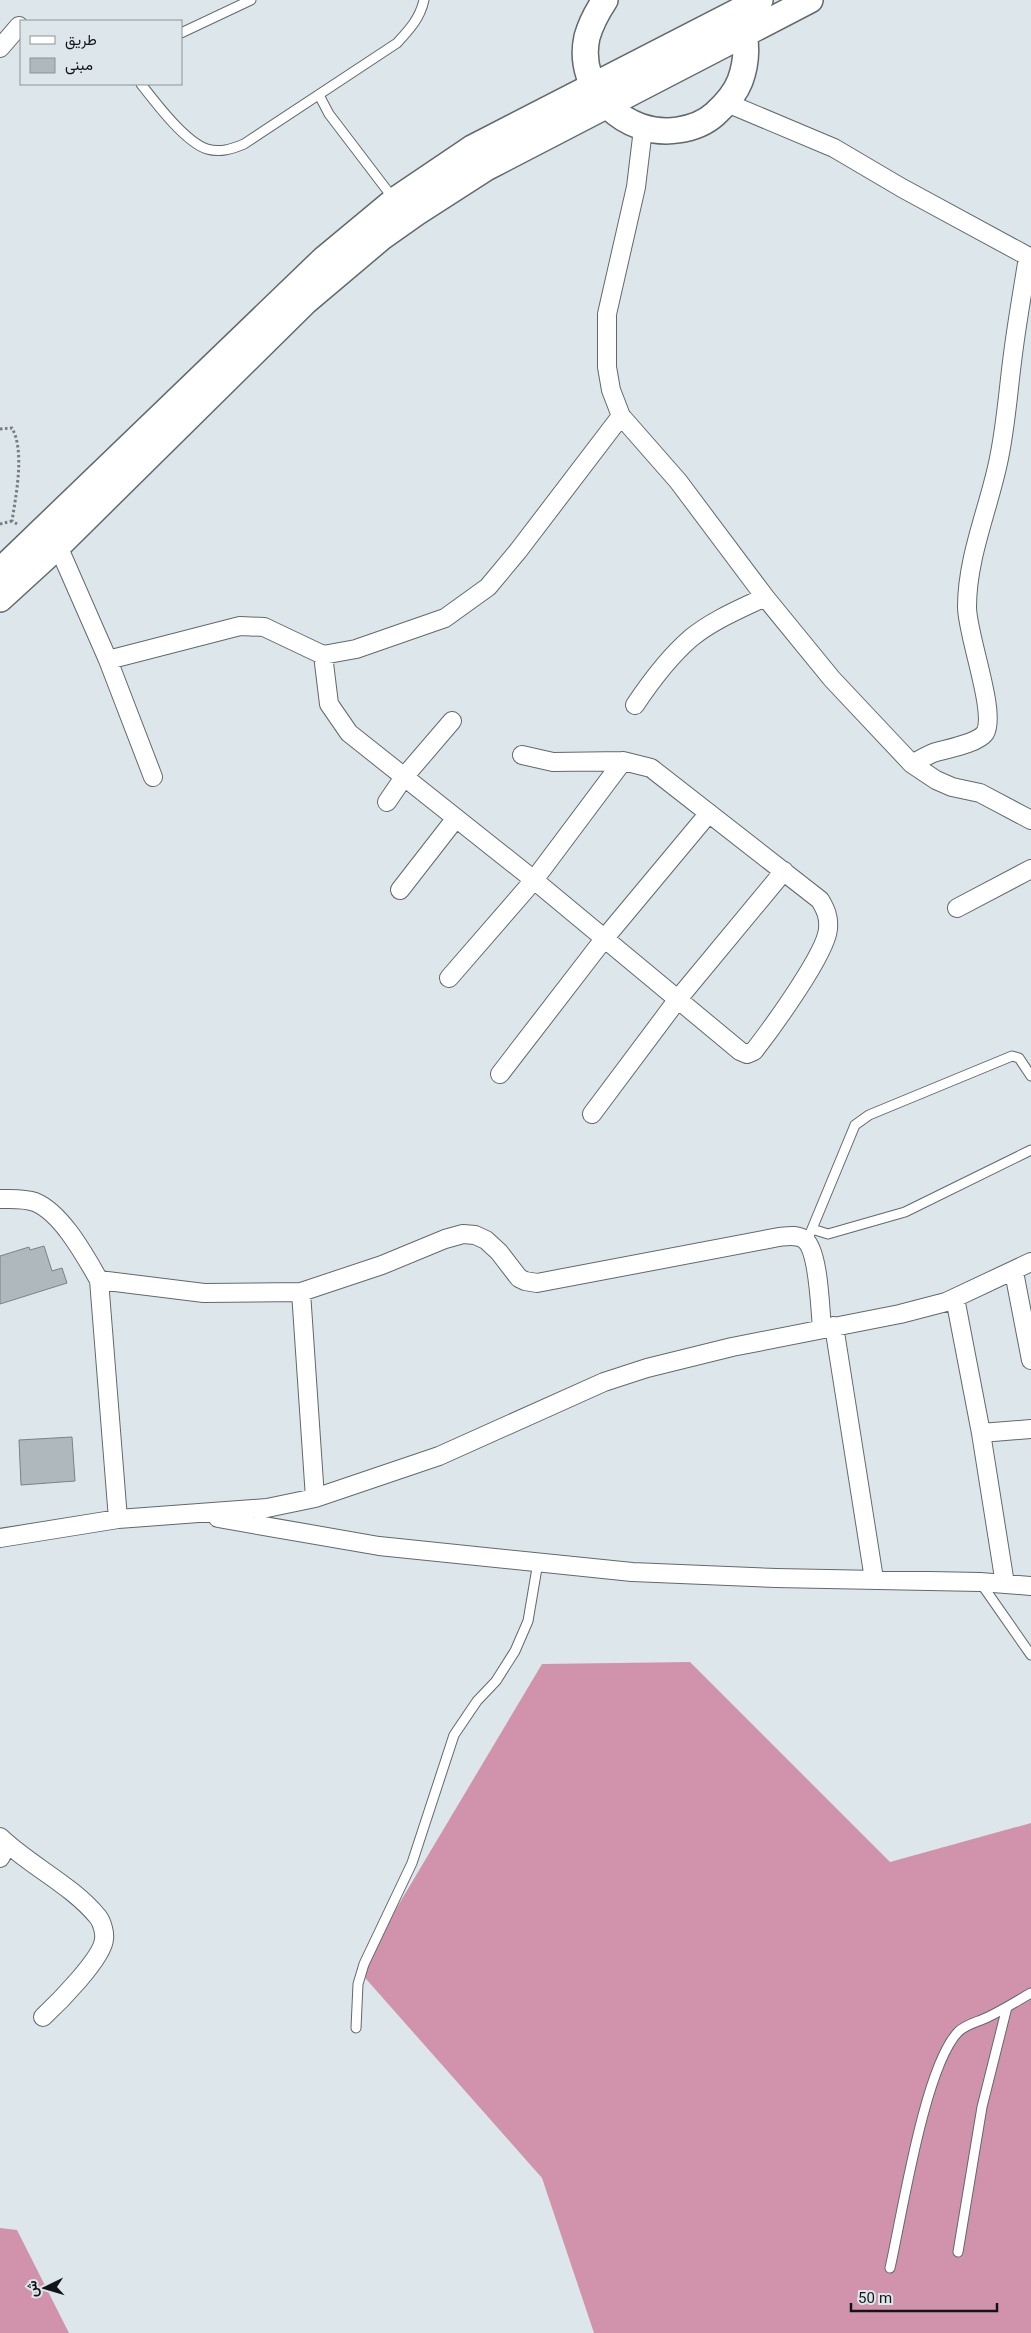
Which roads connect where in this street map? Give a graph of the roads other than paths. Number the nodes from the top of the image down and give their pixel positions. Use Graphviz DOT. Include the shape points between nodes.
graph roads {
  1 [pos="251,0"];
  2 [pos="424,0"];
  3 [pos="605,0"];
  4 [pos="760,0"];
  5 [pos="810,0"];
  6 [pos="735,16"];
  7 [pos="19,26"];
  8 [pos="182,33"];
  9 [pos="0,48"];
  10 [pos="142,85"];
  11 [pos="319,95"];
  12 [pos="600,96"];
  13 [pos="727,104"];
  14 [pos="643,129"];
  15 [pos="395,200"];
  16 [pos="1030,257"];
  17 [pos="621,416"];
  18 [pos="47,542"];
  19 [pos="0,571"];
  20 [pos="765,597"];
  21 [pos="0,598"];
  22 [pos="323,656"];
  23 [pos="108,660"];
  24 [pos="634,705"];
  25 [pos="452,721"];
  26 [pos="522,756"];
  27 [pos="623,761"];
  28 [pos="912,764"];
  29 [pos="152,777"];
  30 [pos="404,777"];
  31 [pos="387,802"];
  32 [pos="709,813"];
  33 [pos="456,818"];
  34 [pos="1031,820"];
  35 [pos="1031,869"];
  36 [pos="784,871"];
  37 [pos="534,880"];
  38 [pos="400,890"];
  39 [pos="957,908"];
  40 [pos="604,939"];
  41 [pos="449,978"];
  42 [pos="678,999"];
  43 [pos="500,1074"];
  44 [pos="1031,1076"];
  45 [pos="592,1114"];
  46 [pos="1031,1150"];
  47 [pos="0,1199"];
  48 [pos="809,1235"];
  49 [pos="1031,1262"];
  50 [pos="1014,1272"];
  51 [pos="99,1280"];
  52 [pos="301,1292"];
  53 [pos="955,1298"];
  54 [pos="828,1327"];
  55 [pos="1031,1360"];
  56 [pos="1031,1429"];
  57 [pos="981,1433"];
  58 [pos="315,1498"];
  59 [pos="193,1513"];
  60 [pos="118,1519"];
  61 [pos="0,1538"];
  62 [pos="538,1562"];
  63 [pos="874,1579"];
  64 [pos="980,1582"];
  65 [pos="1005,1584"];
  66 [pos="1031,1586"];
  67 [pos="1031,1655"];
  68 [pos="2,1847"];
  69 [pos="1031,1992"];
  70 [pos="1007,2007"];
  71 [pos="43,2017"];
  72 [pos="356,2028"];
  73 [pos="958,2252"];
  74 [pos="890,2268"];
  1 -- 8 [label="lane"];
  2 -- 11 [label="lane" via="412,28 397,43"];
  3 -- 12 [label="main road" via="595,15 587,38 587,63"];
  4 -- 6 [label="main road"];
  5 -- 6 [label="main road"];
  6 -- 12 [label="main road"];
  6 -- 13 [label="main road" via="746,53 737,88"];
  7 -- 9 [label="street"];
  10 -- 11 [label="lane" via="187,136 205,149 217,151 244,144"];
  11 -- 15 [label="lane" via="329,114"];
  12 -- 14 [label="main road" via="623,120"];
  12 -- 15 [label="main road" via="472,148"];
  12 -- 18 [label="main road" via="450,190 351,262"];
  13 -- 14 [label="main road" via="710,119 689,129 666,132"];
  13 -- 16 [label="street" via="834,148"];
  14 -- 17 [label="street" via="636,187 607,314 606,367"];
  15 -- 18 [label="main road" via="324,259"];
  16 -- 28 [label="street" via="1015,338 1006,425 973,562 967,607 988,710 987,727 984,734 975,740"];
  17 -- 20 [label="street" via="678,481"];
  17 -- 22 [label="street" via="488,587 445,618 356,649"];
  18 -- 19 [label="main road"];
  18 -- 21 [label="main road"];
  18 -- 23 [label="street"];
  20 -- 24 [label="street" via="715,622 692,638 650,681"];
  20 -- 28 [label="street" via="832,679"];
  22 -- 23 [label="street" via="264,627 240,626"];
  22 -- 30 [label="street" via="329,704 349,732"];
  23 -- 29 [label="street"];
  25 -- 30 [label="street"];
  26 -- 27 [label="street" via="553,762"];
  27 -- 32 [label="street" via="651,768"];
  27 -- 37 [label="street"];
  28 -- 34 [label="street" via="936,780 980,793"];
  30 -- 31 [label="street"];
  30 -- 33 [label="street"];
  32 -- 36 [label="street"];
  32 -- 40 [label="street"];
  33 -- 37 [label="street"];
  33 -- 38 [label="street"];
  35 -- 39 [label="street"];
  36 -- 42 [label="street"];
  36 -- 42 [label="street" via="820,900 827,912 828,930 822,951 754,1051 747,1054 740,1051"];
  37 -- 40 [label="street"];
  37 -- 41 [label="street"];
  40 -- 42 [label="street"];
  40 -- 43 [label="street"];
  42 -- 45 [label="street"];
  44 -- 48 [label="lane" via="1019,1058 1012,1056 869,1115 855,1125"];
  46 -- 48 [label="lane" via="905,1212 828,1234"];
  47 -- 51 [label="street" via="34,1202 47,1209 80,1246"];
  48 -- 52 [label="street" via="779,1237 537,1283 519,1278 486,1240 463,1234"];
  48 -- 54 [label="street"];
  49 -- 50 [label="street"];
  50 -- 53 [label="street"];
  50 -- 55 [label="street"];
  51 -- 52 [label="street" via="204,1292"];
  51 -- 60 [label="street"];
  52 -- 58 [label="street"];
  53 -- 54 [label="street" via="900,1314"];
  53 -- 57 [label="street"];
  54 -- 58 [label="street" via="647,1368 604,1382 439,1456"];
  54 -- 63 [label="street"];
  56 -- 57 [label="street"];
  57 -- 65 [label="street"];
  58 -- 59 [label="street" via="267,1508"];
  59 -- 60 [label="street"];
  59 -- 62 [label="street" via="379,1546"];
  60 -- 61 [label="street"];
  62 -- 63 [label="street" via="632,1572"];
  62 -- 72 [label="lane" via="528,1621 515,1651 496,1681 477,1701 454,1735 412,1863 364,1964 358,1984"];
  63 -- 64 [label="street"];
  64 -- 65 [label="street"];
  64 -- 67 [label="lane"];
  65 -- 66 [label="street"];
  68 -- 71 [label="street" via="78,1899 100,1918 103,1930 104,1941 86,1972"];
  69 -- 70 [label="lane"];
  70 -- 73 [label="lane" via="982,2107"];
  70 -- 74 [label="lane" via="968,2024 948,2044 927,2102"];
}
